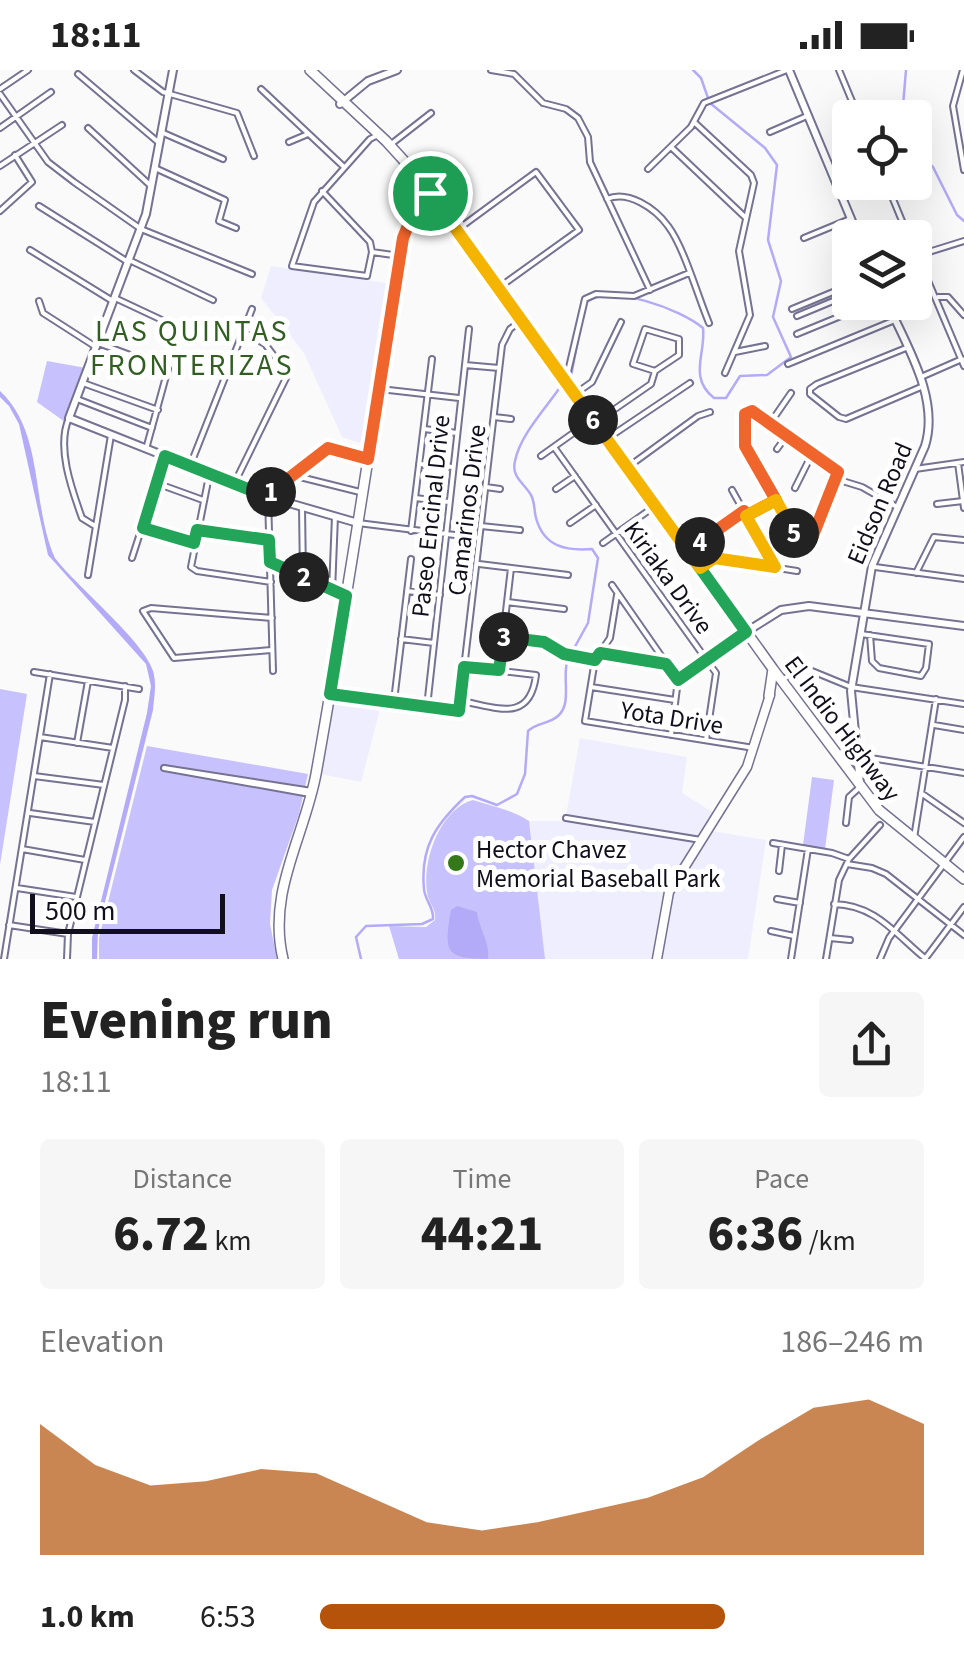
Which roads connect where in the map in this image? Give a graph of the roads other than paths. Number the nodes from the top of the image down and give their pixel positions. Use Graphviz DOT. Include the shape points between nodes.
graph roads {
  1 [pos="28,70"];
  2 [pos="134,70"];
  3 [pos="173,70"];
  4 [pos="307,70"];
  5 [pos="397,70"];
  6 [pos="490,70"];
  7 [pos="788,70"];
  8 [pos="839,70"];
  9 [pos="963,70"];
  10 [pos="78,74"];
  11 [pos="261,90"];
  12 [pos="0,91"];
  13 [pos="52,92"];
  14 [pos="168,94"];
  15 [pos="852,100"];
  16 [pos="342,103"];
  17 [pos="431,113"];
  18 [pos="807,116"];
  19 [pos="16,117"];
  20 [pos="694,122"];
  21 [pos="62,125"];
  22 [pos="0,128"];
  23 [pos="88,128"];
  24 [pos="161,132"];
  25 [pos="770,132"];
  26 [pos="308,134"];
  27 [pos="376,136"];
  28 [pos="34,142"];
  29 [pos="289,142"];
  30 [pos="160,143"];
  31 [pos="390,145"];
  32 [pos="671,147"];
  33 [pos="15,156"];
  34 [pos="254,156"];
  35 [pos="224,159"];
  36 [pos="0,166"];
  37 [pos="155,168"];
  38 [pos="344,168"];
  39 [pos="648,169"];
  40 [pos="964,170"];
  41 [pos="152,186"];
  42 [pos="322,191"];
  43 [pos="430,193"];
  44 [pos="0,199"];
  45 [pos="607,199"];
  46 [pos="40,206"];
  47 [pos="440,206"];
  48 [pos="416,208"];
  49 [pos="3,209"];
  50 [pos="746,218"];
  51 [pos="850,219"];
  52 [pos="236,228"];
  53 [pos="140,229"];
  54 [pos="457,230"];
  55 [pos="804,238"];
  56 [pos="964,241"];
  57 [pos="30,250"];
  58 [pos="932,250"];
  59 [pos="372,252"];
  60 [pos="400,256"];
  61 [pos="128,261"];
  62 [pos="689,273"];
  63 [pos="252,274"];
  64 [pos="500,288"];
  65 [pos="932,289"];
  66 [pos="650,290"];
  67 [pos="832,292"];
  68 [pos="936,298"];
  69 [pos="114,300"];
  70 [pos="213,300"];
  71 [pos="38,301"];
  72 [pos="832,301"];
  73 [pos="252,309"];
  74 [pos="792,309"];
  75 [pos="964,314"];
  76 [pos="797,316"];
  77 [pos="522,320"];
  78 [pos="832,320"];
  79 [pos="895,320"];
  80 [pos="620,322"];
  81 [pos="710,323"];
  82 [pos="469,329"];
  83 [pos="243,332"];
  84 [pos="798,334"];
  85 [pos="196,336"];
  86 [pos="97,345"];
  87 [pos="765,346"];
  88 [pos="906,348"];
  89 [pos="735,352"];
  90 [pos="432,358"];
  91 [pos="963,363"];
  92 [pos="788,364"];
  93 [pos="465,365"];
  94 [pos="500,368"];
  95 [pos="655,371"];
  96 [pos="725,373"];
  97 [pos="564,378"];
  98 [pos="921,382"];
  99 [pos="83,383"];
  100 [pos="690,383"];
  101 [pos="380,389"];
  102 [pos="791,393"];
  103 [pos="575,394"];
  104 [pos="428,395"];
  105 [pos="77,399"];
  106 [pos="461,399"];
  107 [pos="158,410"];
  108 [pos="710,412"];
  109 [pos="494,417"];
  110 [pos="68,418"];
  111 [pos="512,419"];
  112 [pos="594,421"];
  113 [pos="771,422"];
  114 [pos="153,425"];
  115 [pos="424,430"];
  116 [pos="457,434"];
  117 [pos="788,434"];
  118 [pos="111,436"];
  119 [pos="608,439"];
  120 [pos="554,447"];
  121 [pos="146,449"];
  122 [pos="777,450"];
  123 [pos="813,452"];
  124 [pos="165,456"];
  125 [pos="541,456"];
  126 [pos="368,459"];
  127 [pos="961,463"];
  128 [pos="420,464"];
  129 [pos="190,466"];
  130 [pos="628,467"];
  131 [pos="453,468"];
  132 [pos="915,469"];
  133 [pos="210,475"];
  134 [pos="292,475"];
  135 [pos="575,476"];
  136 [pos="836,479"];
  137 [pos="235,482"];
  138 [pos="156,483"];
  139 [pos="486,487"];
  140 [pos="795,488"];
  141 [pos="500,489"];
  142 [pos="556,489"];
  143 [pos="732,490"];
  144 [pos="362,492"];
  145 [pos="268,497"];
  146 [pos="416,498"];
  147 [pos="203,500"];
  148 [pos="776,500"];
  149 [pos="963,501"];
  150 [pos="449,502"];
  151 [pos="937,504"];
  152 [pos="596,505"];
  153 [pos="656,506"];
  154 [pos="897,506"];
  155 [pos="302,507"];
  156 [pos="964,508"];
  157 [pos="745,513"];
  158 [pos="335,515"];
  159 [pos="358,523"];
  160 [pos="570,524"];
  161 [pos="96,526"];
  162 [pos="481,526"];
  163 [pos="143,528"];
  164 [pos="197,530"];
  165 [pos="520,530"];
  166 [pos="411,532"];
  167 [pos="926,532"];
  168 [pos="616,534"];
  169 [pos="445,535"];
  170 [pos="480,538"];
  171 [pos="269,540"];
  172 [pos="930,540"];
  173 [pos="964,540"];
  174 [pos="194,543"];
  175 [pos="603,543"];
  176 [pos="688,551"];
  177 [pos="132,558"];
  178 [pos="410,559"];
  179 [pos="270,562"];
  180 [pos="476,564"];
  181 [pos="872,566"];
  182 [pos="775,567"];
  183 [pos="511,568"];
  184 [pos="700,568"];
  185 [pos="796,571"];
  186 [pos="916,573"];
  187 [pos="88,574"];
  188 [pos="568,574"];
  189 [pos="303,577"];
  190 [pos="964,579"];
  191 [pos="270,582"];
  192 [pos="612,585"];
  193 [pos="332,591"];
  194 [pos="407,591"];
  195 [pos="440,595"];
  196 [pos="346,596"];
  197 [pos="618,596"];
  198 [pos="864,601"];
  199 [pos="507,602"];
  200 [pos="564,609"];
  201 [pos="850,611"];
  202 [pos="863,612"];
  203 [pos="875,614"];
  204 [pos="272,618"];
  205 [pos="964,626"];
  206 [pos="860,629"];
  207 [pos="746,632"];
  208 [pos="870,635"];
  209 [pos="503,636"];
  210 [pos="401,640"];
  211 [pos="434,643"];
  212 [pos="273,650"];
  213 [pos="600,653"];
  214 [pos="595,660"];
  215 [pos="707,660"];
  216 [pos="666,664"];
  217 [pos="464,667"];
  218 [pos="773,669"];
  219 [pos="499,670"];
  220 [pos="274,671"];
  221 [pos="34,672"];
  222 [pos="50,674"];
  223 [pos="88,680"];
  224 [pos="678,680"];
  225 [pos="782,680"];
  226 [pos="125,686"];
  227 [pos="591,686"];
  228 [pos="851,687"];
  229 [pos="140,688"];
  230 [pos="330,694"];
  231 [pos="769,696"];
  232 [pos="676,700"];
  233 [pos="936,700"];
  234 [pos="460,701"];
  235 [pos="394,702"];
  236 [pos="964,704"];
  237 [pos="427,707"];
  238 [pos="932,725"];
  239 [pos="964,730"];
  240 [pos="671,735"];
  241 [pos="40,738"];
  242 [pos="706,740"];
  243 [pos="77,743"];
  244 [pos="113,748"];
  245 [pos="754,748"];
  246 [pos="858,756"];
  247 [pos="925,767"];
  248 [pos="190,772"];
  249 [pos="964,773"];
  250 [pos="34,776"];
  251 [pos="104,785"];
  252 [pos="860,786"];
  253 [pos="312,792"];
  254 [pos="921,793"];
  255 [pos="28,813"];
  256 [pos="566,818"];
  257 [pos="94,822"];
  258 [pos="846,822"];
  259 [pos="964,823"];
  260 [pos="880,825"];
  261 [pos="964,837"];
  262 [pos="701,840"];
  263 [pos="912,840"];
  264 [pos="773,843"];
  265 [pos="782,845"];
  266 [pos="808,849"];
  267 [pos="22,850"];
  268 [pos="85,860"];
  269 [pos="848,861"];
  270 [pos="944,864"];
  271 [pos="779,872"];
  272 [pos="964,879"];
  273 [pos="16,888"];
  274 [pos="76,897"];
  275 [pos="777,899"];
  276 [pos="918,900"];
  277 [pos="800,902"];
  278 [pos="834,904"];
  279 [pos="964,907"];
  280 [pos="951,925"];
  281 [pos="9,926"];
  282 [pos="771,932"];
  283 [pos="893,932"];
  284 [pos="68,934"];
  285 [pos="964,935"];
  286 [pos="794,936"];
  287 [pos="830,938"];
  288 [pos="850,940"];
  289 [pos="4,959"];
  290 [pos="67,959"];
  291 [pos="283,959"];
  292 [pos="657,959"];
  293 [pos="791,959"];
  294 [pos="826,959"];
  295 [pos="880,959"];
  296 [pos="926,959"];
  1 -- 12 [label="street"];
  2 -- 14 [label="street"];
  3 -- 14 [label="street"];
  4 -- 16 [label="main road, El Indio Highway"];
  5 -- 16 [label="street"];
  6 -- 45 [label="street" via="517,76 543,103 578,118"];
  7 -- 18 [label="street"];
  7 -- 20 [label="street" via="706,101"];
  8 -- 15 [label="street"];
  9 -- 40 [label="street" via="953,106"];
  10 -- 30 [label="street"];
  11 -- 26 [label="street"];
  12 -- 19 [label="street"];
  13 -- 19 [label="street"];
  14 -- 24 [label="street"];
  14 -- 34 [label="street" via="236,113"];
  16 -- 27 [label="main road, El Indio Highway"];
  17 -- 31 [label="street"];
  18 -- 25 [label="street"];
  18 -- 51 [label="street"];
  19 -- 22 [label="street"];
  19 -- 28 [label="street"];
  20 -- 32 [label="street"];
  20 -- 50 [label="street" via="753,179"];
  21 -- 28 [label="street"];
  23 -- 41 [label="street"];
  24 -- 30 [label="street"];
  24 -- 35 [label="street"];
  26 -- 29 [label="street"];
  26 -- 38 [label="street"];
  27 -- 31 [label="main road, El Indio Highway"];
  27 -- 38 [label="street"];
  27 -- 43 [label="main road, El Indio Highway"];
  28 -- 33 [label="street"];
  28 -- 53 [label="street" via="48,162"];
  30 -- 37 [label="street"];
  31 -- 43 [label="main road, El Indio Highway"];
  32 -- 39 [label="street"];
  32 -- 50 [label="street"];
  33 -- 36 [label="street"];
  33 -- 49 [label="street" via="32,182"];
  37 -- 41 [label="street"];
  37 -- 52 [label="street" via="225,200 219,221"];
  38 -- 42 [label="street"];
  41 -- 53 [label="street"];
  42 -- 59 [label="street" via="366,234"];
  42 -- 59 [label="street" via="292,266 367,276"];
  43 -- 47 [label="main road, El Indio Highway"];
  43 -- 48 [label="main road"];
  44 -- 49 [label="street"];
  45 -- 62 [label="street" via="628,196 666,223"];
  45 -- 66 [label="street"];
  46 -- 61 [label="street"];
  47 -- 48 [label="main road"];
  47 -- 54 [label="main road, El Indio Highway"];
  48 -- 60 [label="main road"];
  50 -- 89 [label="street" via="739,251 750,315"];
  51 -- 55 [label="street"];
  53 -- 61 [label="street"];
  53 -- 63 [label="street"];
  54 -- 64 [label="main road, El Indio Highway"];
  54 -- 64 [label="street" via="536,172 579,230"];
  56 -- 58 [label="street"];
  57 -- 69 [label="street"];
  59 -- 60 [label="street"];
  60 -- 101 [label="main road"];
  61 -- 69 [label="street"];
  61 -- 70 [label="street"];
  62 -- 66 [label="street"];
  62 -- 81 [label="street"];
  64 -- 77 [label="main road, El Indio Highway"];
  65 -- 68 [label="street"];
  66 -- 97 [label="street" via="590,295 580,307 572,368"];
  67 -- 74 [label="street"];
  68 -- 75 [label="street" via="948,297"];
  68 -- 91 [label="street"];
  69 -- 85 [label="street"];
  69 -- 86 [label="street"];
  71 -- 86 [label="street" via="43,313"];
  72 -- 76 [label="street"];
  73 -- 83 [label="street"];
  77 -- 94 [label="street, Camarinos Drive" via="504,336"];
  77 -- 97 [label="main road, El Indio Highway"];
  78 -- 84 [label="street"];
  79 -- 88 [label="street, Eidson Road"];
  79 -- 92 [label="street"];
  80 -- 103 [label="street" via="592,382"];
  82 -- 93 [label="street, Paseo Encinal Drive"];
  83 -- 129 [label="street"];
  83 -- 137 [label="street" via="266,344 288,374"];
  86 -- 99 [label="street"];
  86 -- 107 [label="street" via="168,369"];
  87 -- 89 [label="street"];
  88 -- 98 [label="street, Eidson Road"];
  88 -- 98 [label="street" via="817,384 810,394 846,418"];
  89 -- 96 [label="street"];
  90 -- 104 [label="street"];
  91 -- 98 [label="street"];
  93 -- 94 [label="street"];
  93 -- 106 [label="street, Paseo Encinal Drive"];
  94 -- 109 [label="street, Camarinos Drive"];
  95 -- 95 [label="street" via="679,355 680,340 645,329 633,364"];
  95 -- 112 [label="street" via="651,384"];
  97 -- 103 [label="main road, El Indio Highway"];
  98 -- 132 [label="street, Eidson Road" via="930,430"];
  99 -- 105 [label="street"];
  99 -- 107 [label="street"];
  100 -- 119 [label="street"];
  101 -- 104 [label="street"];
  101 -- 126 [label="main road"];
  102 -- 113 [label="street"];
  103 -- 112 [label="main road, El Indio Highway"];
  104 -- 106 [label="street"];
  104 -- 115 [label="street"];
  105 -- 110 [label="street"];
  105 -- 114 [label="street"];
  106 -- 116 [label="street, Paseo Encinal Drive"];
  107 -- 114 [label="street"];
  108 -- 130 [label="street"];
  109 -- 111 [label="street"];
  109 -- 139 [label="street, Camarinos Drive"];
  110 -- 118 [label="street"];
  110 -- 161 [label="street" via="68,469 82,518"];
  112 -- 119 [label="main road, El Indio Highway"];
  112 -- 120 [label="street"];
  113 -- 117 [label="street"];
  113 -- 148 [label="street" via="745,414 745,446"];
  114 -- 121 [label="street"];
  115 -- 116 [label="street"];
  115 -- 128 [label="street"];
  116 -- 131 [label="street, Paseo Encinal Drive"];
  117 -- 122 [label="street"];
  117 -- 123 [label="street"];
  118 -- 121 [label="street"];
  118 -- 161 [label="street"];
  119 -- 130 [label="main road, El Indio Highway"];
  120 -- 125 [label="street"];
  120 -- 135 [label="street, Kiriaka Drive"];
  121 -- 124 [label="street"];
  123 -- 136 [label="street" via="836,468"];
  123 -- 140 [label="street"];
  124 -- 129 [label="street"];
  124 -- 138 [label="street"];
  126 -- 134 [label="street" via="328,448"];
  126 -- 144 [label="main road"];
  127 -- 132 [label="street"];
  127 -- 149 [label="street"];
  128 -- 131 [label="street"];
  128 -- 146 [label="street"];
  129 -- 133 [label="street"];
  130 -- 153 [label="main road, El Indio Highway"];
  131 -- 150 [label="street, Paseo Encinal Drive"];
  132 -- 154 [label="street, Eidson Road"];
  133 -- 137 [label="street"];
  133 -- 147 [label="street"];
  134 -- 144 [label="street"];
  134 -- 145 [label="street"];
  135 -- 142 [label="street"];
  135 -- 152 [label="street, Kiriaka Drive"];
  136 -- 148 [label="street" via="812,538 795,534"];
  136 -- 154 [label="street"];
  137 -- 145 [label="street"];
  138 -- 147 [label="street"];
  138 -- 163 [label="street"];
  139 -- 141 [label="street"];
  139 -- 162 [label="street, Camarinos Drive"];
  143 -- 157 [label="street"];
  144 -- 159 [label="main road"];
  145 -- 155 [label="street"];
  145 -- 171 [label="street"];
  146 -- 150 [label="street"];
  146 -- 166 [label="street"];
  147 -- 164 [label="street"];
  148 -- 157 [label="street"];
  149 -- 151 [label="street"];
  149 -- 156 [label="street"];
  150 -- 169 [label="street, Paseo Encinal Drive"];
  152 -- 160 [label="street"];
  152 -- 168 [label="street, Kiriaka Drive"];
  153 -- 168 [label="street"];
  153 -- 176 [label="main road, El Indio Highway"];
  154 -- 181 [label="street, Eidson Road"];
  155 -- 158 [label="street"];
  155 -- 189 [label="street"];
  157 -- 176 [label="street"];
  157 -- 182 [label="street"];
  158 -- 159 [label="street"];
  158 -- 193 [label="street"];
  159 -- 166 [label="street"];
  159 -- 196 [label="main road"];
  161 -- 187 [label="street"];
  162 -- 165 [label="street"];
  162 -- 170 [label="street, Camarinos Drive"];
  163 -- 174 [label="street"];
  163 -- 177 [label="street"];
  164 -- 171 [label="street"];
  164 -- 174 [label="street"];
  166 -- 169 [label="street"];
  167 -- 172 [label="street"];
  168 -- 175 [label="street"];
  168 -- 215 [label="street, Kiriaka Drive"];
  169 -- 170 [label="street"];
  169 -- 195 [label="street, Paseo Encinal Drive"];
  170 -- 180 [label="street, Camarinos Drive"];
  171 -- 179 [label="street"];
  172 -- 173 [label="street"];
  172 -- 186 [label="street"];
  174 -- 191 [label="street" via="191,567 198,571"];
  176 -- 184 [label="main road, El Indio Highway"];
  178 -- 194 [label="street"];
  179 -- 189 [label="street"];
  179 -- 191 [label="street"];
  180 -- 183 [label="street"];
  180 -- 217 [label="street, Camarinos Drive"];
  181 -- 186 [label="street"];
  181 -- 198 [label="street, Eidson Road"];
  182 -- 184 [label="street" via="714,558"];
  182 -- 185 [label="street"];
  183 -- 188 [label="street"];
  183 -- 199 [label="street"];
  184 -- 207 [label="main road, El Indio Highway"];
  186 -- 190 [label="street"];
  189 -- 193 [label="street"];
  191 -- 204 [label="street"];
  192 -- 197 [label="street"];
  193 -- 196 [label="street"];
  194 -- 195 [label="street"];
  194 -- 210 [label="street"];
  195 -- 211 [label="street, Paseo Encinal Drive"];
  196 -- 230 [label="main road"];
  197 -- 213 [label="street" via="610,638"];
  197 -- 216 [label="street"];
  198 -- 201 [label="street"];
  198 -- 202 [label="street, Eidson Road"];
  198 -- 203 [label="street"];
  199 -- 200 [label="street"];
  199 -- 209 [label="street"];
  201 -- 202 [label="street"];
  201 -- 206 [label="street"];
  201 -- 207 [label="street" via="791,608"];
  202 -- 203 [label="street"];
  202 -- 206 [label="street, Eidson Road"];
  203 -- 205 [label="street"];
  203 -- 206 [label="street"];
  204 -- 212 [label="street"];
  204 -- 212 [label="street" via="143,611 174,658"];
  206 -- 208 [label="street"];
  206 -- 228 [label="street, Eidson Road"];
  207 -- 215 [label="street"];
  207 -- 218 [label="main road, El Indio Highway"];
  208 -- 208 [label="street" via="872,661 880,668 920,676 926,668 928,644"];
  209 -- 214 [label="street"];
  209 -- 219 [label="street"];
  210 -- 211 [label="street"];
  210 -- 235 [label="street"];
  211 -- 237 [label="street, Paseo Encinal Drive"];
  212 -- 220 [label="street"];
  213 -- 214 [label="street"];
  213 -- 216 [label="street"];
  214 -- 227 [label="street"];
  215 -- 224 [label="street"];
  215 -- 242 [label="street, Kiriaka Drive" via="716,676"];
  216 -- 224 [label="street"];
  217 -- 219 [label="street"];
  217 -- 234 [label="street, Camarinos Drive"];
  218 -- 225 [label="main road, El Indio Highway"];
  218 -- 231 [label="main road"];
  219 -- 234 [label="street" via="536,675 533,695 523,705"];
  221 -- 222 [label="street"];
  222 -- 223 [label="street"];
  222 -- 241 [label="street"];
  223 -- 226 [label="street"];
  223 -- 243 [label="street"];
  224 -- 232 [label="street"];
  225 -- 228 [label="street" via="812,671"];
  225 -- 231 [label="main road"];
  225 -- 252 [label="main road, El Indio Highway"];
  226 -- 229 [label="street"];
  226 -- 244 [label="street"];
  227 -- 232 [label="street"];
  227 -- 240 [label="street, Yota Drive" via="585,721"];
  228 -- 233 [label="street"];
  228 -- 246 [label="street, Eidson Road"];
  230 -- 235 [label="street"];
  230 -- 253 [label="main road"];
  231 -- 245 [label="main road"];
  232 -- 240 [label="street"];
  233 -- 236 [label="street"];
  233 -- 238 [label="street"];
  234 -- 237 [label="street, Camarinos Drive" via="459,711"];
  235 -- 237 [label="street"];
  238 -- 239 [label="street"];
  238 -- 247 [label="street"];
  240 -- 242 [label="street, Yota Drive"];
  241 -- 243 [label="street"];
  241 -- 250 [label="street"];
  242 -- 245 [label="street, Yota Drive"];
  243 -- 244 [label="street"];
  244 -- 251 [label="street"];
  245 -- 262 [label="main road"];
  246 -- 247 [label="street"];
  246 -- 252 [label="street, Eidson Road"];
  247 -- 249 [label="street"];
  247 -- 254 [label="street"];
  248 -- 253 [label="street"];
  250 -- 251 [label="street"];
  250 -- 255 [label="street"];
  251 -- 257 [label="street"];
  252 -- 258 [label="street" via="849,797"];
  252 -- 263 [label="main road, El Indio Highway"];
  253 -- 291 [label="main road" via="280,895"];
  254 -- 259 [label="street"];
  254 -- 263 [label="street"];
  255 -- 257 [label="street"];
  255 -- 267 [label="street"];
  256 -- 262 [label="street"];
  257 -- 268 [label="street"];
  260 -- 269 [label="street"];
  261 -- 270 [label="street"];
  262 -- 292 [label="main road" via="670,892"];
  263 -- 270 [label="main road, El Indio Highway"];
  264 -- 265 [label="street"];
  265 -- 266 [label="street"];
  265 -- 271 [label="street"];
  266 -- 269 [label="street"];
  266 -- 277 [label="street"];
  267 -- 268 [label="street"];
  267 -- 273 [label="street"];
  268 -- 274 [label="street"];
  269 -- 276 [label="street" via="886,874"];
  269 -- 278 [label="street"];
  270 -- 272 [label="main road, El Indio Highway"];
  270 -- 276 [label="street"];
  273 -- 274 [label="street"];
  273 -- 281 [label="street"];
  274 -- 284 [label="street"];
  275 -- 277 [label="street"];
  276 -- 280 [label="street"];
  276 -- 283 [label="street"];
  277 -- 286 [label="street"];
  278 -- 283 [label="street" via="861,906"];
  278 -- 287 [label="street"];
  279 -- 280 [label="street"];
  280 -- 285 [label="street"];
  280 -- 296 [label="street"];
  281 -- 284 [label="street"];
  281 -- 289 [label="street"];
  282 -- 286 [label="street"];
  283 -- 295 [label="street"];
  283 -- 296 [label="street"];
  284 -- 290 [label="street"];
  286 -- 293 [label="street"];
  287 -- 288 [label="street"];
  287 -- 294 [label="street"];
}
